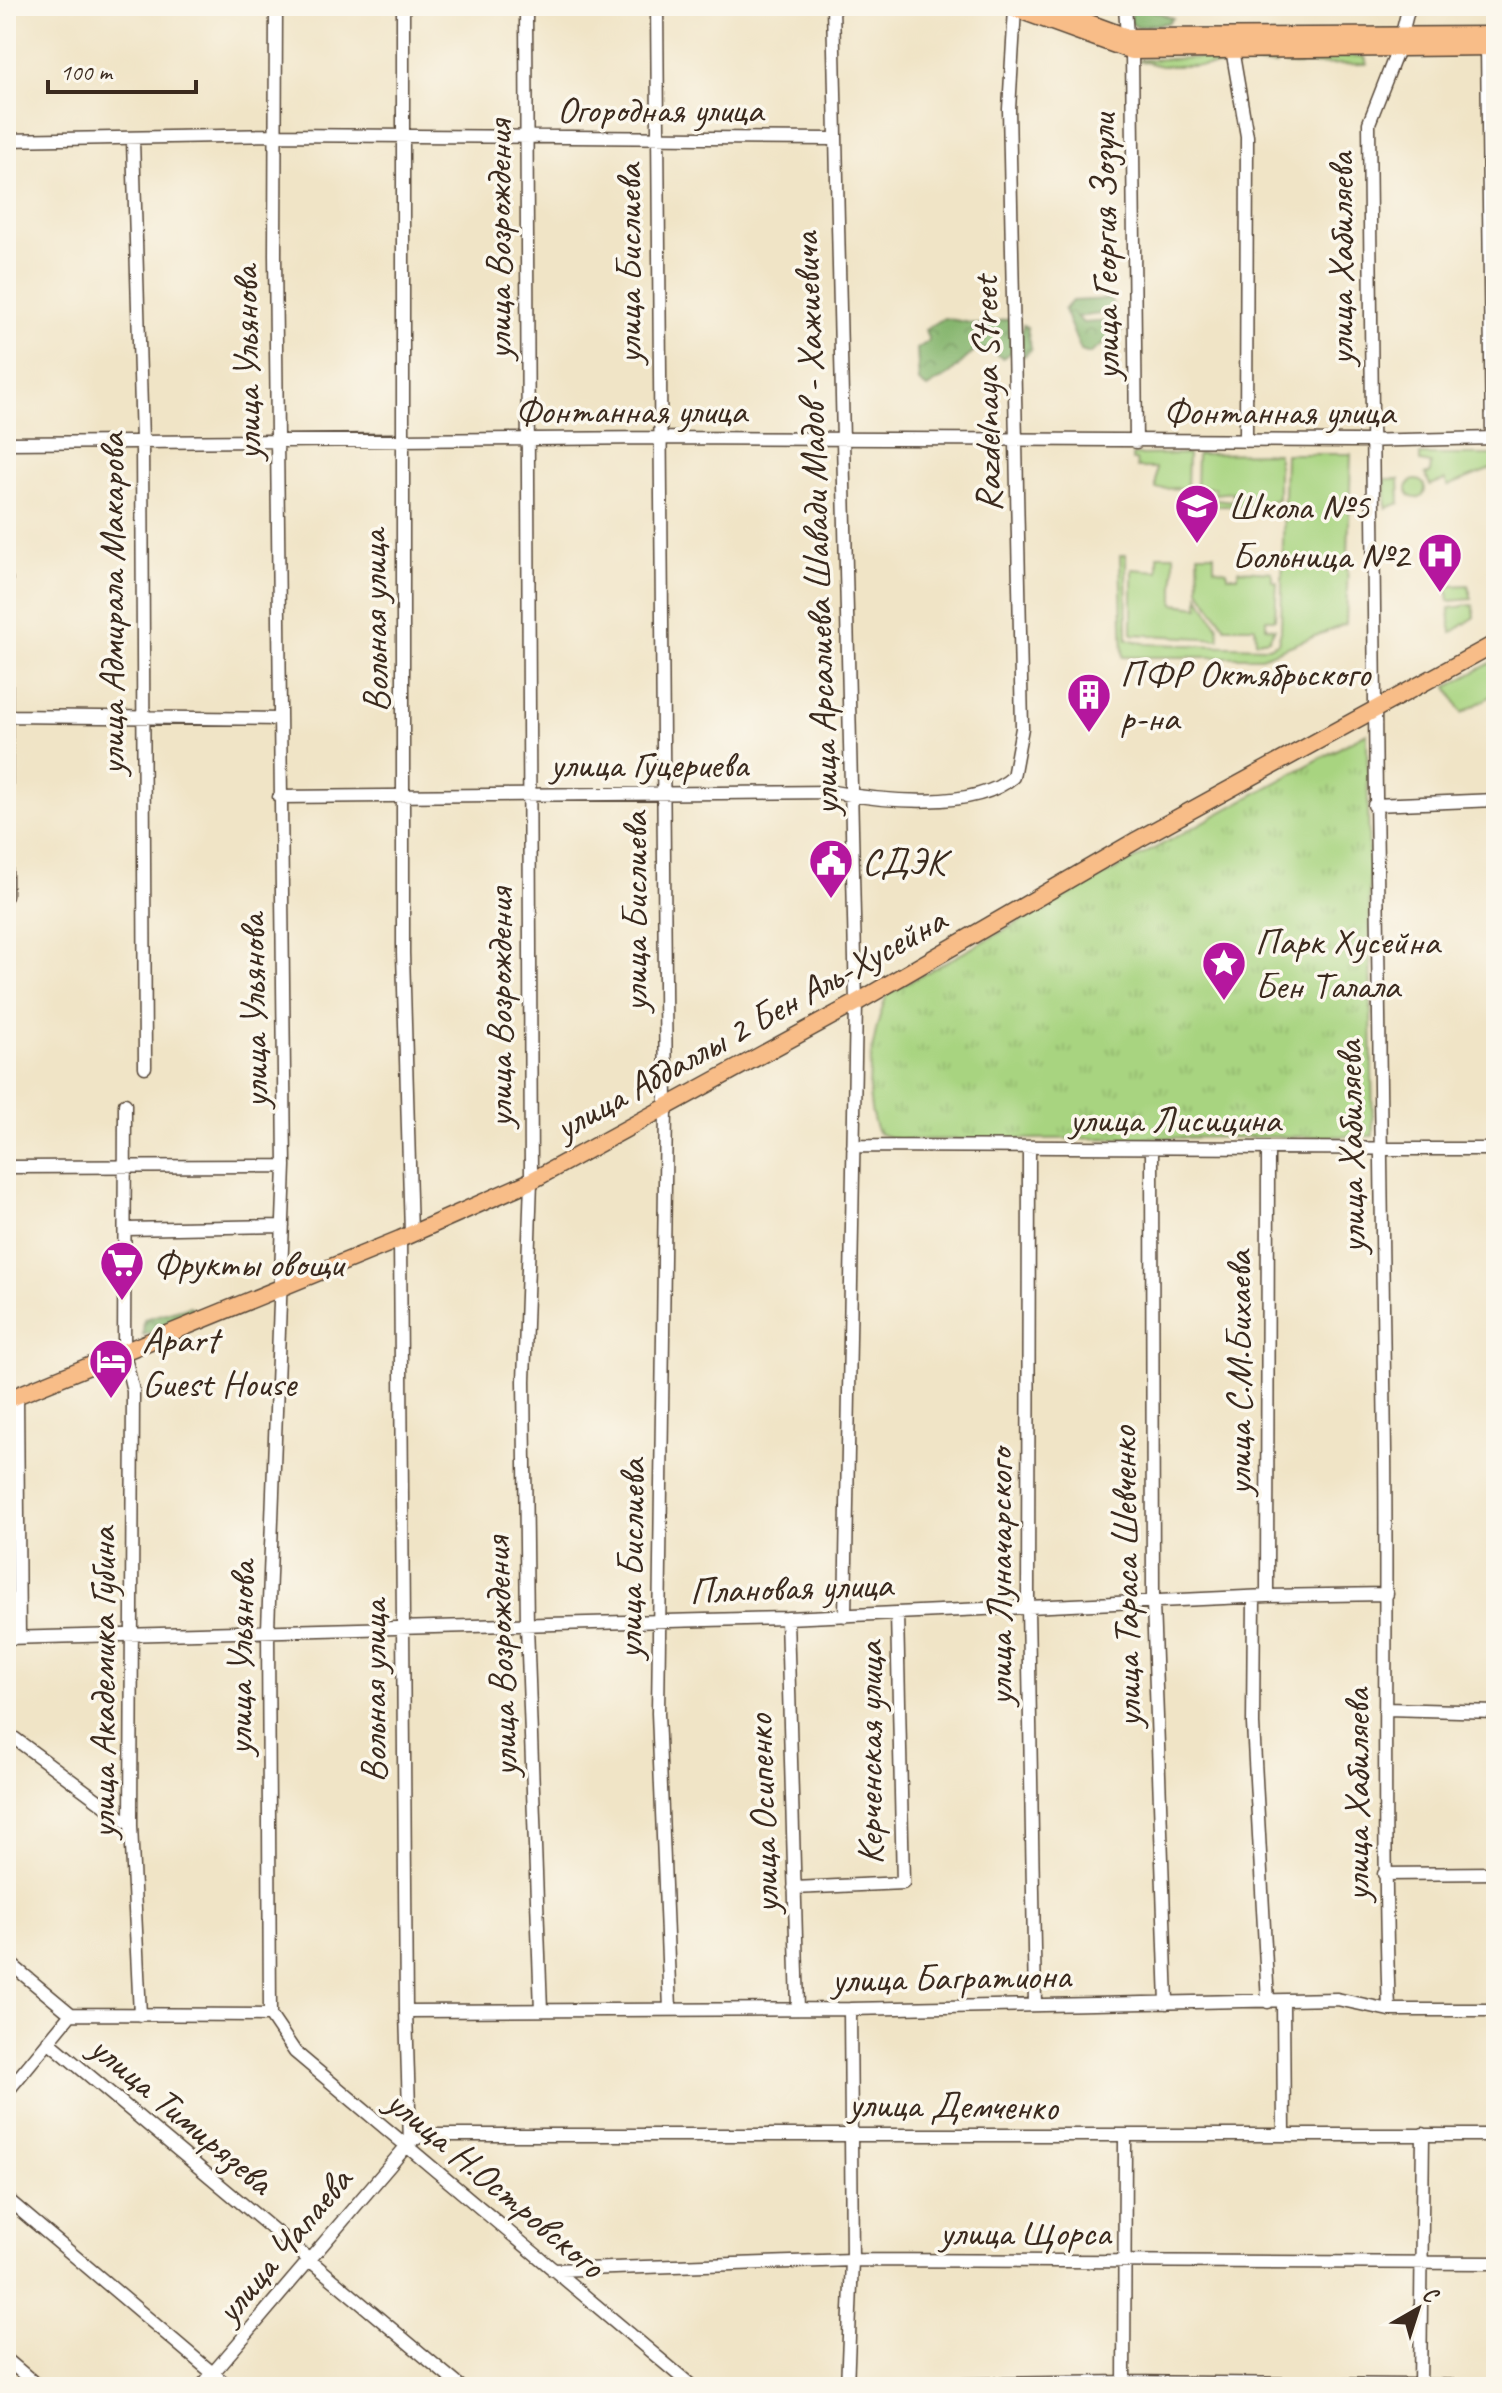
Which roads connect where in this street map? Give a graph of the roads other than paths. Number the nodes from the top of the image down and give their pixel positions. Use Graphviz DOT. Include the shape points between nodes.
graph roads {
  1 [pos="276,6"];
  2 [pos="403,6"];
  3 [pos="526,6"];
  4 [pos="657,6"];
  5 [pos="833,6"];
  6 [pos="1043,6"];
  7 [pos="1125,6"];
  8 [pos="1409,6"];
  9 [pos="1012,7"];
  10 [pos="1400,42"];
  11 [pos="1493,43"];
  12 [pos="1130,44"];
  13 [pos="1232,49"];
  14 [pos="274,135"];
  15 [pos="401,137"];
  16 [pos="527,139"];
  17 [pos="659,139"];
  18 [pos="834,139"];
  19 [pos="6,140"];
  20 [pos="133,140"];
  21 [pos="658,438"];
  22 [pos="1017,438"];
  23 [pos="1494,438"];
  24 [pos="843,440"];
  25 [pos="142,441"];
  26 [pos="277,441"];
  27 [pos="402,441"];
  28 [pos="531,441"];
  29 [pos="1246,441"];
  30 [pos="1371,441"];
  31 [pos="1136,442"];
  32 [pos="6,443"];
  33 [pos="6,578"];
  34 [pos="1496,643"];
  35 [pos="1372,713"];
  36 [pos="7,716"];
  37 [pos="141,719"];
  38 [pos="280,719"];
  39 [pos="1013,777"];
  40 [pos="528,794"];
  41 [pos="663,795"];
  42 [pos="854,796"];
  43 [pos="279,797"];
  44 [pos="405,797"];
  45 [pos="1496,800"];
  46 [pos="1374,805"];
  47 [pos="6,896"];
  48 [pos="856,1003"];
  49 [pos="145,1067"];
  50 [pos="125,1104"];
  51 [pos="666,1108"];
  52 [pos="853,1146"];
  53 [pos="1029,1148"];
  54 [pos="1152,1149"];
  55 [pos="1496,1149"];
  56 [pos="1268,1150"];
  57 [pos="1381,1150"];
  58 [pos="285,1166"];
  59 [pos="6,1167"];
  60 [pos="125,1168"];
  61 [pos="531,1181"];
  62 [pos="283,1226"];
  63 [pos="126,1229"];
  64 [pos="405,1237"];
  65 [pos="281,1288"];
  66 [pos="124,1353"];
  67 [pos="12,1398"];
  68 [pos="1387,1594"];
  69 [pos="1267,1596"];
  70 [pos="1254,1597"];
  71 [pos="1153,1603"];
  72 [pos="1028,1608"];
  73 [pos="897,1613"];
  74 [pos="845,1616"];
  75 [pos="787,1618"];
  76 [pos="660,1622"];
  77 [pos="527,1626"];
  78 [pos="403,1628"];
  79 [pos="268,1629"];
  80 [pos="129,1633"];
  81 [pos="13,1637"];
  82 [pos="1386,1709"];
  83 [pos="1496,1712"];
  84 [pos="6,1732"];
  85 [pos="131,1825"];
  86 [pos="1496,1873"];
  87 [pos="1384,1874"];
  88 [pos="794,1888"];
  89 [pos="6,1960"];
  90 [pos="1268,2002"];
  91 [pos="1283,2002"];
  92 [pos="1167,2003"];
  93 [pos="1035,2005"];
  94 [pos="670,2009"];
  95 [pos="798,2009"];
  96 [pos="850,2009"];
  97 [pos="541,2010"];
  98 [pos="1389,2010"];
  99 [pos="1496,2010"];
  100 [pos="406,2011"];
  101 [pos="71,2014"];
  102 [pos="140,2015"];
  103 [pos="270,2015"];
  104 [pos="48,2041"];
  105 [pos="6,2093"];
  106 [pos="1284,2133"];
  107 [pos="851,2134"];
  108 [pos="1423,2134"];
  109 [pos="1496,2135"];
  110 [pos="1125,2137"];
  111 [pos="408,2144"];
  112 [pos="6,2198"];
  113 [pos="308,2260"];
  114 [pos="852,2260"];
  115 [pos="1123,2262"];
  116 [pos="1422,2263"];
  117 [pos="1496,2263"];
  118 [pos="553,2270"];
  119 [pos="6,2359"];
  120 [pos="213,2373"];
  121 [pos="1124,2384"];
  122 [pos="847,2386"];
  123 [pos="1420,2386"];
  124 [pos="1496,2386"];
  125 [pos="39,2387"];
  126 [pos="201,2387"];
  127 [pos="229,2387"];
  128 [pos="461,2387"];
  129 [pos="693,2387"];
  130 [pos="780,2387"];
  1 -- 14 [label="street, улица Ульянова"];
  2 -- 15 [label="street, Вольная улица"];
  3 -- 16 [label="street, улица Возрождения"];
  4 -- 17 [label="street, улица Бислиева"];
  5 -- 18 [label="street, улица Арсалиева Шавади Мадов - Хажиевича"];
  6 -- 12 [label="main road"];
  7 -- 12 [label="street, улица Георгия Зозули"];
  8 -- 10 [label="street, улица Хабиляева"];
  9 -- 12 [label="main road"];
  9 -- 22 [label="street, Razdelnaya Street" via="1009,109"];
  10 -- 11 [label="main road"];
  10 -- 12 [label="main road"];
  10 -- 13 [label="main road"];
  10 -- 30 [label="street, улица Хабиляева" via="1369,123"];
  11 -- 23 [label="street"];
  12 -- 13 [label="main road"];
  12 -- 31 [label="street, улица Георгия Зозули"];
  13 -- 29 [label="street" via="1247,136"];
  14 -- 15 [label="street, Огородная улица"];
  14 -- 20 [label="street, Огородная улица"];
  14 -- 26 [label="street, улица Ульянова"];
  15 -- 16 [label="street, Огородная улица"];
  15 -- 27 [label="street, Вольная улица"];
  16 -- 17 [label="street, Огородная улица"];
  16 -- 28 [label="street, улица Возрождения"];
  17 -- 18 [label="street, Огородная улица"];
  17 -- 21 [label="street, улица Бислиева"];
  18 -- 24 [label="street, улица Арсалиева Шавади Мадов - Хажиевича"];
  19 -- 20 [label="street, Огородная улица"];
  20 -- 25 [label="street, улица Адмирала Макарова"];
  21 -- 24 [label="street, Фонтанная улица"];
  21 -- 28 [label="street, Фонтанная улица"];
  21 -- 41 [label="street, улица Бислиева"];
  22 -- 24 [label="street, Фонтанная улица"];
  22 -- 31 [label="street, Фонтанная улица"];
  22 -- 39 [label="street, Razdelnaya Street" via="1022,728"];
  23 -- 30 [label="street, Фонтанная улица"];
  24 -- 42 [label="street, улица Арсалиева Шавади Мадов - Хажиевича"];
  25 -- 26 [label="street, Фонтанная улица"];
  25 -- 32 [label="street, Фонтанная улица"];
  25 -- 37 [label="street, улица Адмирала Макарова"];
  26 -- 27 [label="street, Фонтанная улица"];
  26 -- 38 [label="street, улица Ульянова"];
  27 -- 28 [label="street, Фонтанная улица"];
  27 -- 44 [label="street, Вольная улица"];
  28 -- 40 [label="street, улица Возрождения"];
  29 -- 30 [label="street, Фонтанная улица"];
  29 -- 31 [label="street, Фонтанная улица"];
  30 -- 35 [label="street, улица Хабиляева"];
  33 -- 36 [label="street"];
  34 -- 35 [label="main road, улица Абдаллы 2 Бен Аль-Хусейна"];
  35 -- 46 [label="street, улица Хабиляева"];
  35 -- 48 [label="main road, улица Абдаллы 2 Бен Аль-Хусейна" via="1137,840"];
  36 -- 37 [label="street"];
  36 -- 47 [label="street"];
  37 -- 38 [label="street"];
  37 -- 49 [label="street, улица Адмирала Макарова"];
  38 -- 43 [label="street, улица Ульянова"];
  39 -- 42 [label="street, улица Гуцериева" via="988,793 955,798"];
  40 -- 41 [label="street, улица Гуцериева"];
  40 -- 44 [label="street, улица Гуцериева"];
  40 -- 61 [label="street, улица Возрождения"];
  41 -- 42 [label="street, улица Гуцериева"];
  41 -- 51 [label="street, улица Бислиева"];
  42 -- 48 [label="street, улица Арсалиева Шавади Мадов - Хажиевича"];
  43 -- 44 [label="street, улица Гуцериева"];
  43 -- 58 [label="street, улица Ульянова"];
  44 -- 64 [label="street, Вольная улица"];
  45 -- 46 [label="street"];
  46 -- 57 [label="street, улица Хабиляева"];
  48 -- 51 [label="main road, улица Абдаллы 2 Бен Аль-Хусейна"];
  48 -- 52 [label="street, улица Арсалиева Шавади Мадов - Хажиевича"];
  50 -- 60 [label="street"];
  51 -- 61 [label="main road, улица Абдаллы 2 Бен Аль-Хусейна"];
  51 -- 76 [label="street, улица Бислиева"];
  52 -- 53 [label="street, улица Лисицина"];
  52 -- 74 [label="street, улица Арсалиева Шавади Мадов - Хажиевича"];
  53 -- 54 [label="street, улица Лисицина"];
  53 -- 72 [label="street, улица Луначарского"];
  54 -- 56 [label="street, улица Лисицина"];
  54 -- 71 [label="street, улица Тараса Шевченко"];
  55 -- 57 [label="street, улица Лисицина"];
  56 -- 57 [label="street, улица Лисицина"];
  56 -- 69 [label="street, улица С.М.Бихаева"];
  57 -- 68 [label="street, улица Хабиляева"];
  58 -- 60 [label="street"];
  58 -- 62 [label="street, улица Ульянова"];
  59 -- 60 [label="street"];
  60 -- 63 [label="street"];
  61 -- 64 [label="main road, улица Абдаллы 2 Бен Аль-Хусейна"];
  61 -- 77 [label="street, улица Возрождения" via="524,1381"];
  62 -- 63 [label="street"];
  62 -- 65 [label="street, улица Ульянова"];
  63 -- 66 [label="street"];
  64 -- 65 [label="main road, улица Абдаллы 2 Бен Аль-Хусейна"];
  64 -- 78 [label="street, Вольная улица"];
  65 -- 66 [label="main road, улица Абдаллы 2 Бен Аль-Хусейна"];
  65 -- 79 [label="street, улица Ульянова"];
  66 -- 67 [label="main road, улица Абдаллы 2 Бен Аль-Хусейна"];
  66 -- 80 [label="street, улица Академика Губина" via="133,1391"];
  67 -- 81 [label="street"];
  68 -- 69 [label="street, Плановая улица"];
  68 -- 82 [label="street, улица Хабиляева"];
  69 -- 70 [label="street, Плановая улица"];
  70 -- 71 [label="street, Плановая улица"];
  70 -- 90 [label="street" via="1253,1724"];
  71 -- 72 [label="street, Плановая улица"];
  71 -- 92 [label="street, улица Тараса Шевченко"];
  72 -- 73 [label="street, Плановая улица"];
  72 -- 93 [label="street, улица Луначарского"];
  73 -- 74 [label="street, Плановая улица"];
  73 -- 88 [label="street, Керченская улица" via="903,1883"];
  74 -- 75 [label="street, Плановая улица"];
  75 -- 76 [label="street, Плановая улица"];
  75 -- 88 [label="street, улица Осипенко"];
  76 -- 77 [label="street, Плановая улица"];
  76 -- 94 [label="street, улица Бислиева" via="658,1713"];
  77 -- 78 [label="street, Плановая улица"];
  77 -- 97 [label="street, улица Возрождения"];
  78 -- 79 [label="street, Плановая улица"];
  78 -- 100 [label="street, Вольная улица"];
  79 -- 80 [label="street, Плановая улица"];
  79 -- 103 [label="street, улица Ульянова"];
  80 -- 81 [label="street, Плановая улица"];
  80 -- 85 [label="street, улица Академика Губина"];
  82 -- 83 [label="street"];
  82 -- 87 [label="street, улица Хабиляева"];
  84 -- 85 [label="street"];
  85 -- 102 [label="street, улица Академика Губина"];
  86 -- 87 [label="street"];
  87 -- 98 [label="street, улица Хабиляева"];
  88 -- 95 [label="street, улица Осипенко"];
  89 -- 101 [label="street, улица Тимирязева"];
  90 -- 91 [label="street, улица Багратиона"];
  90 -- 92 [label="street, улица Багратиона"];
  91 -- 98 [label="street, улица Багратиона" via="1337,1999"];
  91 -- 106 [label="street"];
  92 -- 93 [label="street, улица Багратиона"];
  93 -- 96 [label="street, улица Багратиона"];
  94 -- 95 [label="street, улица Багратиона"];
  94 -- 97 [label="street, улица Багратиона"];
  95 -- 96 [label="street, улица Багратиона"];
  96 -- 107 [label="street"];
  97 -- 100 [label="street, улица Багратиона"];
  98 -- 99 [label="street, улица Багратиона"];
  100 -- 111 [label="street, Вольная улица"];
  101 -- 102 [label="street"];
  101 -- 104 [label="street"];
  102 -- 103 [label="street"];
  103 -- 111 [label="street, улица Н.Островского" via="295,2052"];
  104 -- 105 [label="street"];
  104 -- 113 [label="street, улица Тимирязева"];
  106 -- 108 [label="street, улица Демченко"];
  106 -- 110 [label="street, улица Демченко"];
  107 -- 110 [label="street, улица Демченко"];
  107 -- 111 [label="street, улица Демченко" via="447,2133 423,2135"];
  107 -- 114 [label="street"];
  108 -- 109 [label="street, улица Демченко"];
  108 -- 116 [label="street"];
  110 -- 115 [label="street"];
  111 -- 113 [label="street, улица Чапаева"];
  111 -- 118 [label="street, улица Н.Островского"];
  112 -- 120 [label="street"];
  113 -- 120 [label="street, улица Чапаева"];
  113 -- 128 [label="street, улица Тимирязева"];
  114 -- 115 [label="street, улица Щорса"];
  114 -- 118 [label="street, улица Щорса"];
  114 -- 122 [label="street"];
  115 -- 116 [label="street, улица Щорса"];
  115 -- 121 [label="street"];
  116 -- 117 [label="street, улица Щорса"];
  116 -- 123 [label="street"];
  118 -- 129 [label="street, улица Н.Островского"];
  119 -- 125 [label="street"];
  120 -- 126 [label="street, улица Чапаева"];
  120 -- 127 [label="street"];
  121 -- 122 [label="street"];
  121 -- 123 [label="street"];
  122 -- 130 [label="street"];
  123 -- 124 [label="street"];
}
